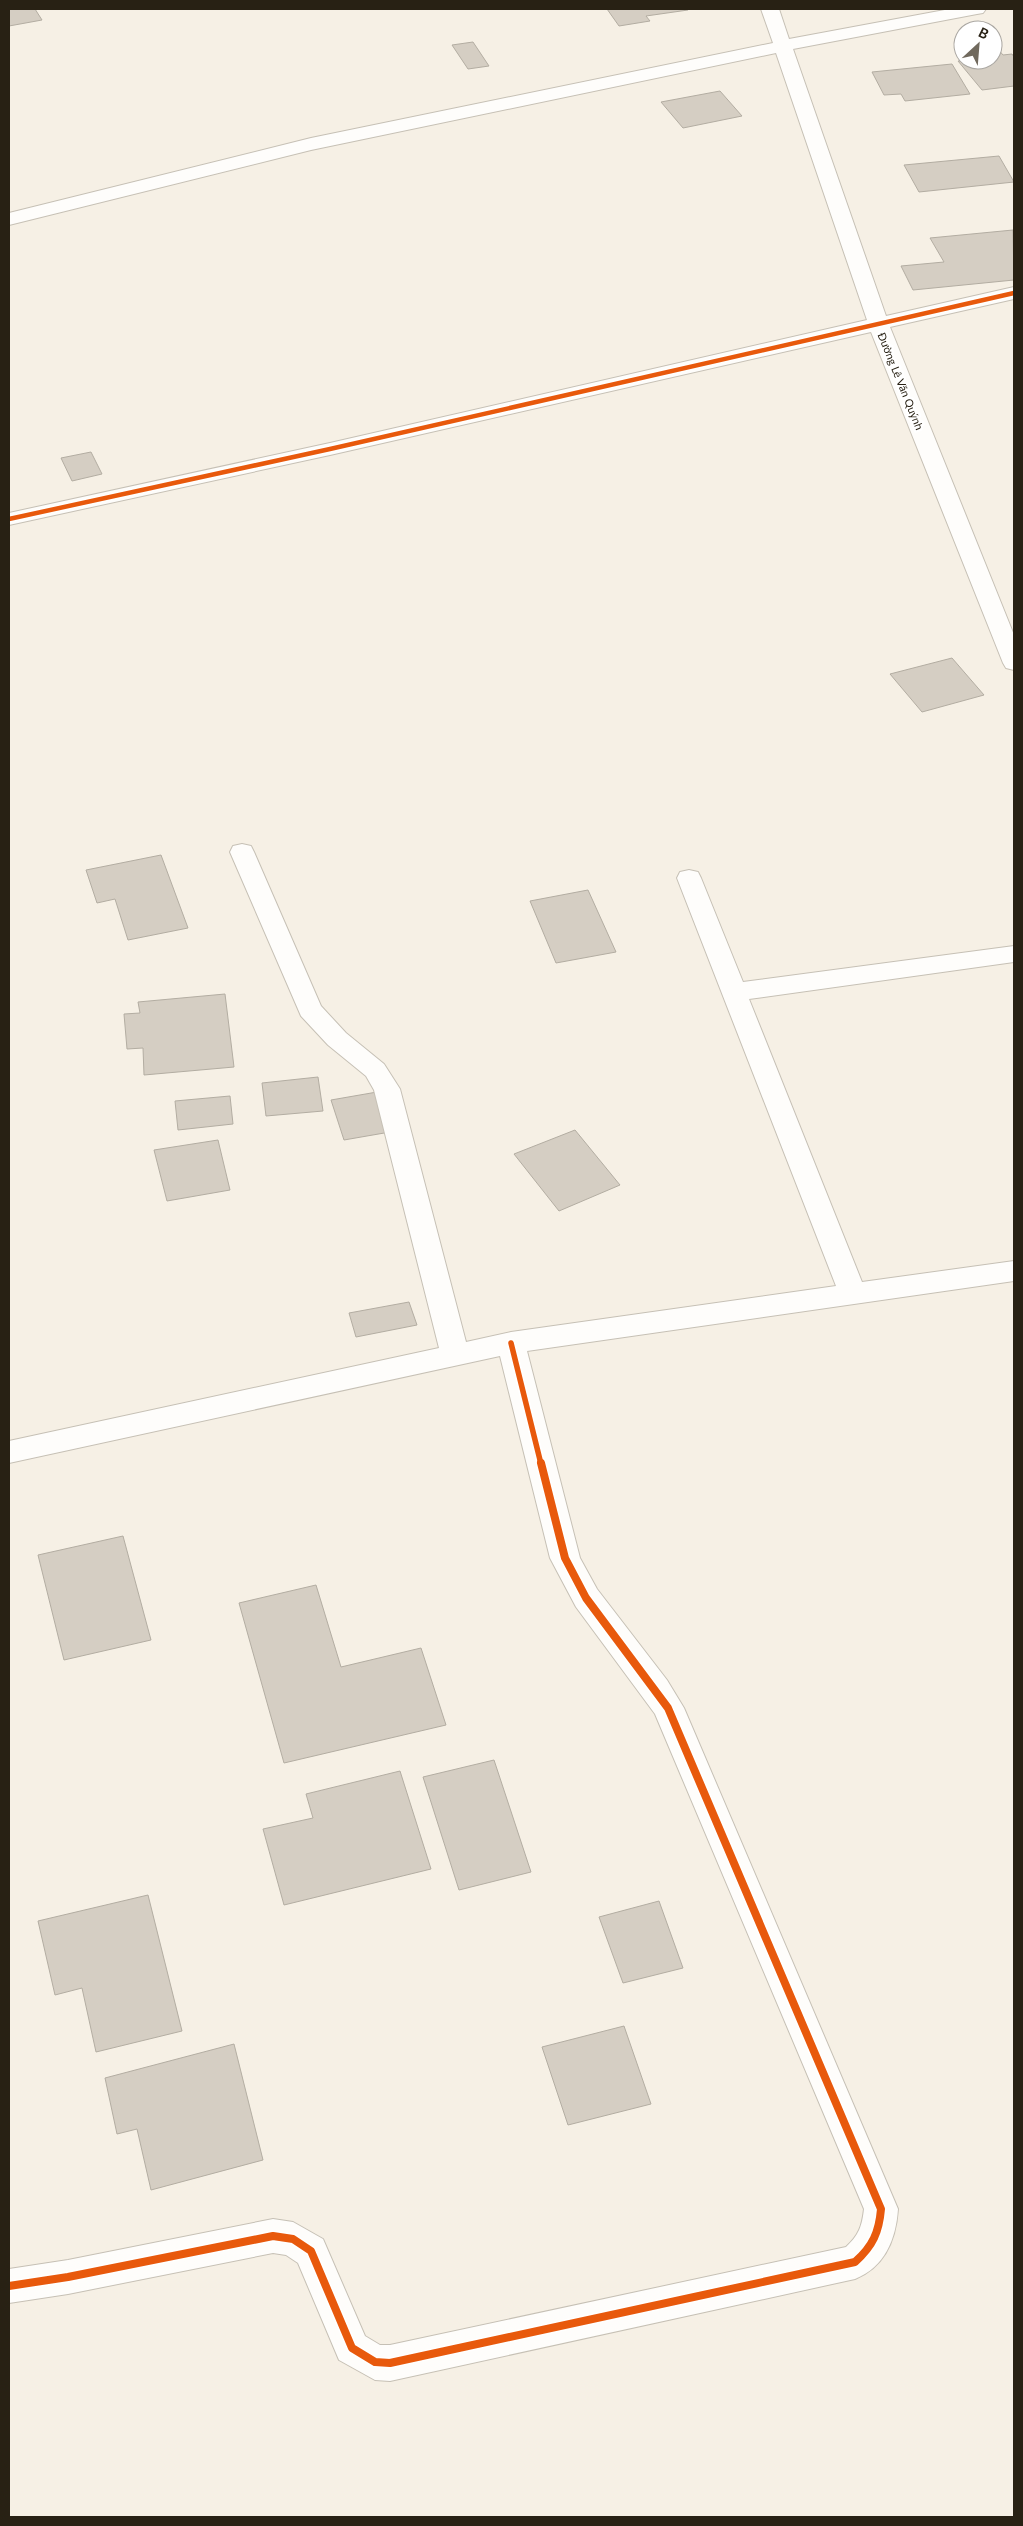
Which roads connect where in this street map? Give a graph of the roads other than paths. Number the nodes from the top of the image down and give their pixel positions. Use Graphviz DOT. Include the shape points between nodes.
graph roads {
  1 [pos="770,9"];
  2 [pos="977,9"];
  3 [pos="782,46"];
  4 [pos="9,219"];
  5 [pos="1014,293"];
  6 [pos="878,323"];
  7 [pos="9,519"];
  8 [pos="1014,663"];
  9 [pos="242,852"];
  10 [pos="690,878"];
  11 [pos="1014,954"];
  12 [pos="734,992"];
  13 [pos="1014,1271"];
  14 [pos="853,1295"];
  15 [pos="511,1343"];
  16 [pos="455,1356"];
  17 [pos="9,1452"];
  18 [pos="9,2286"];
  1 -- 3 [label="street, Đường Lê Văn Quýnh"];
  2 -- 3 [label="street"];
  3 -- 4 [label="street" via="311,144"];
  3 -- 6 [label="street, Đường Lê Văn Quýnh"];
  5 -- 6 [label="street"];
  6 -- 7 [label="street" via="340,447"];
  6 -- 8 [label="street, Đường Lê Văn Quýnh"];
  9 -- 16 [label="street" via="310,1010 337,1039 375,1070 387,1090"];
  10 -- 12 [label="street"];
  11 -- 12 [label="street"];
  12 -- 14 [label="street"];
  13 -- 14 [label="street"];
  14 -- 15 [label="street"];
  15 -- 16 [label="street"];
  15 -- 18 [label="street" via="565,1558 587,1600 653,1683 668,1708 881,2209 879,2232 870,2249 855,2262 390,2363 375,2362 352,2348 311,2251 293,2239 273,2236"];
  16 -- 17 [label="street"];
}
